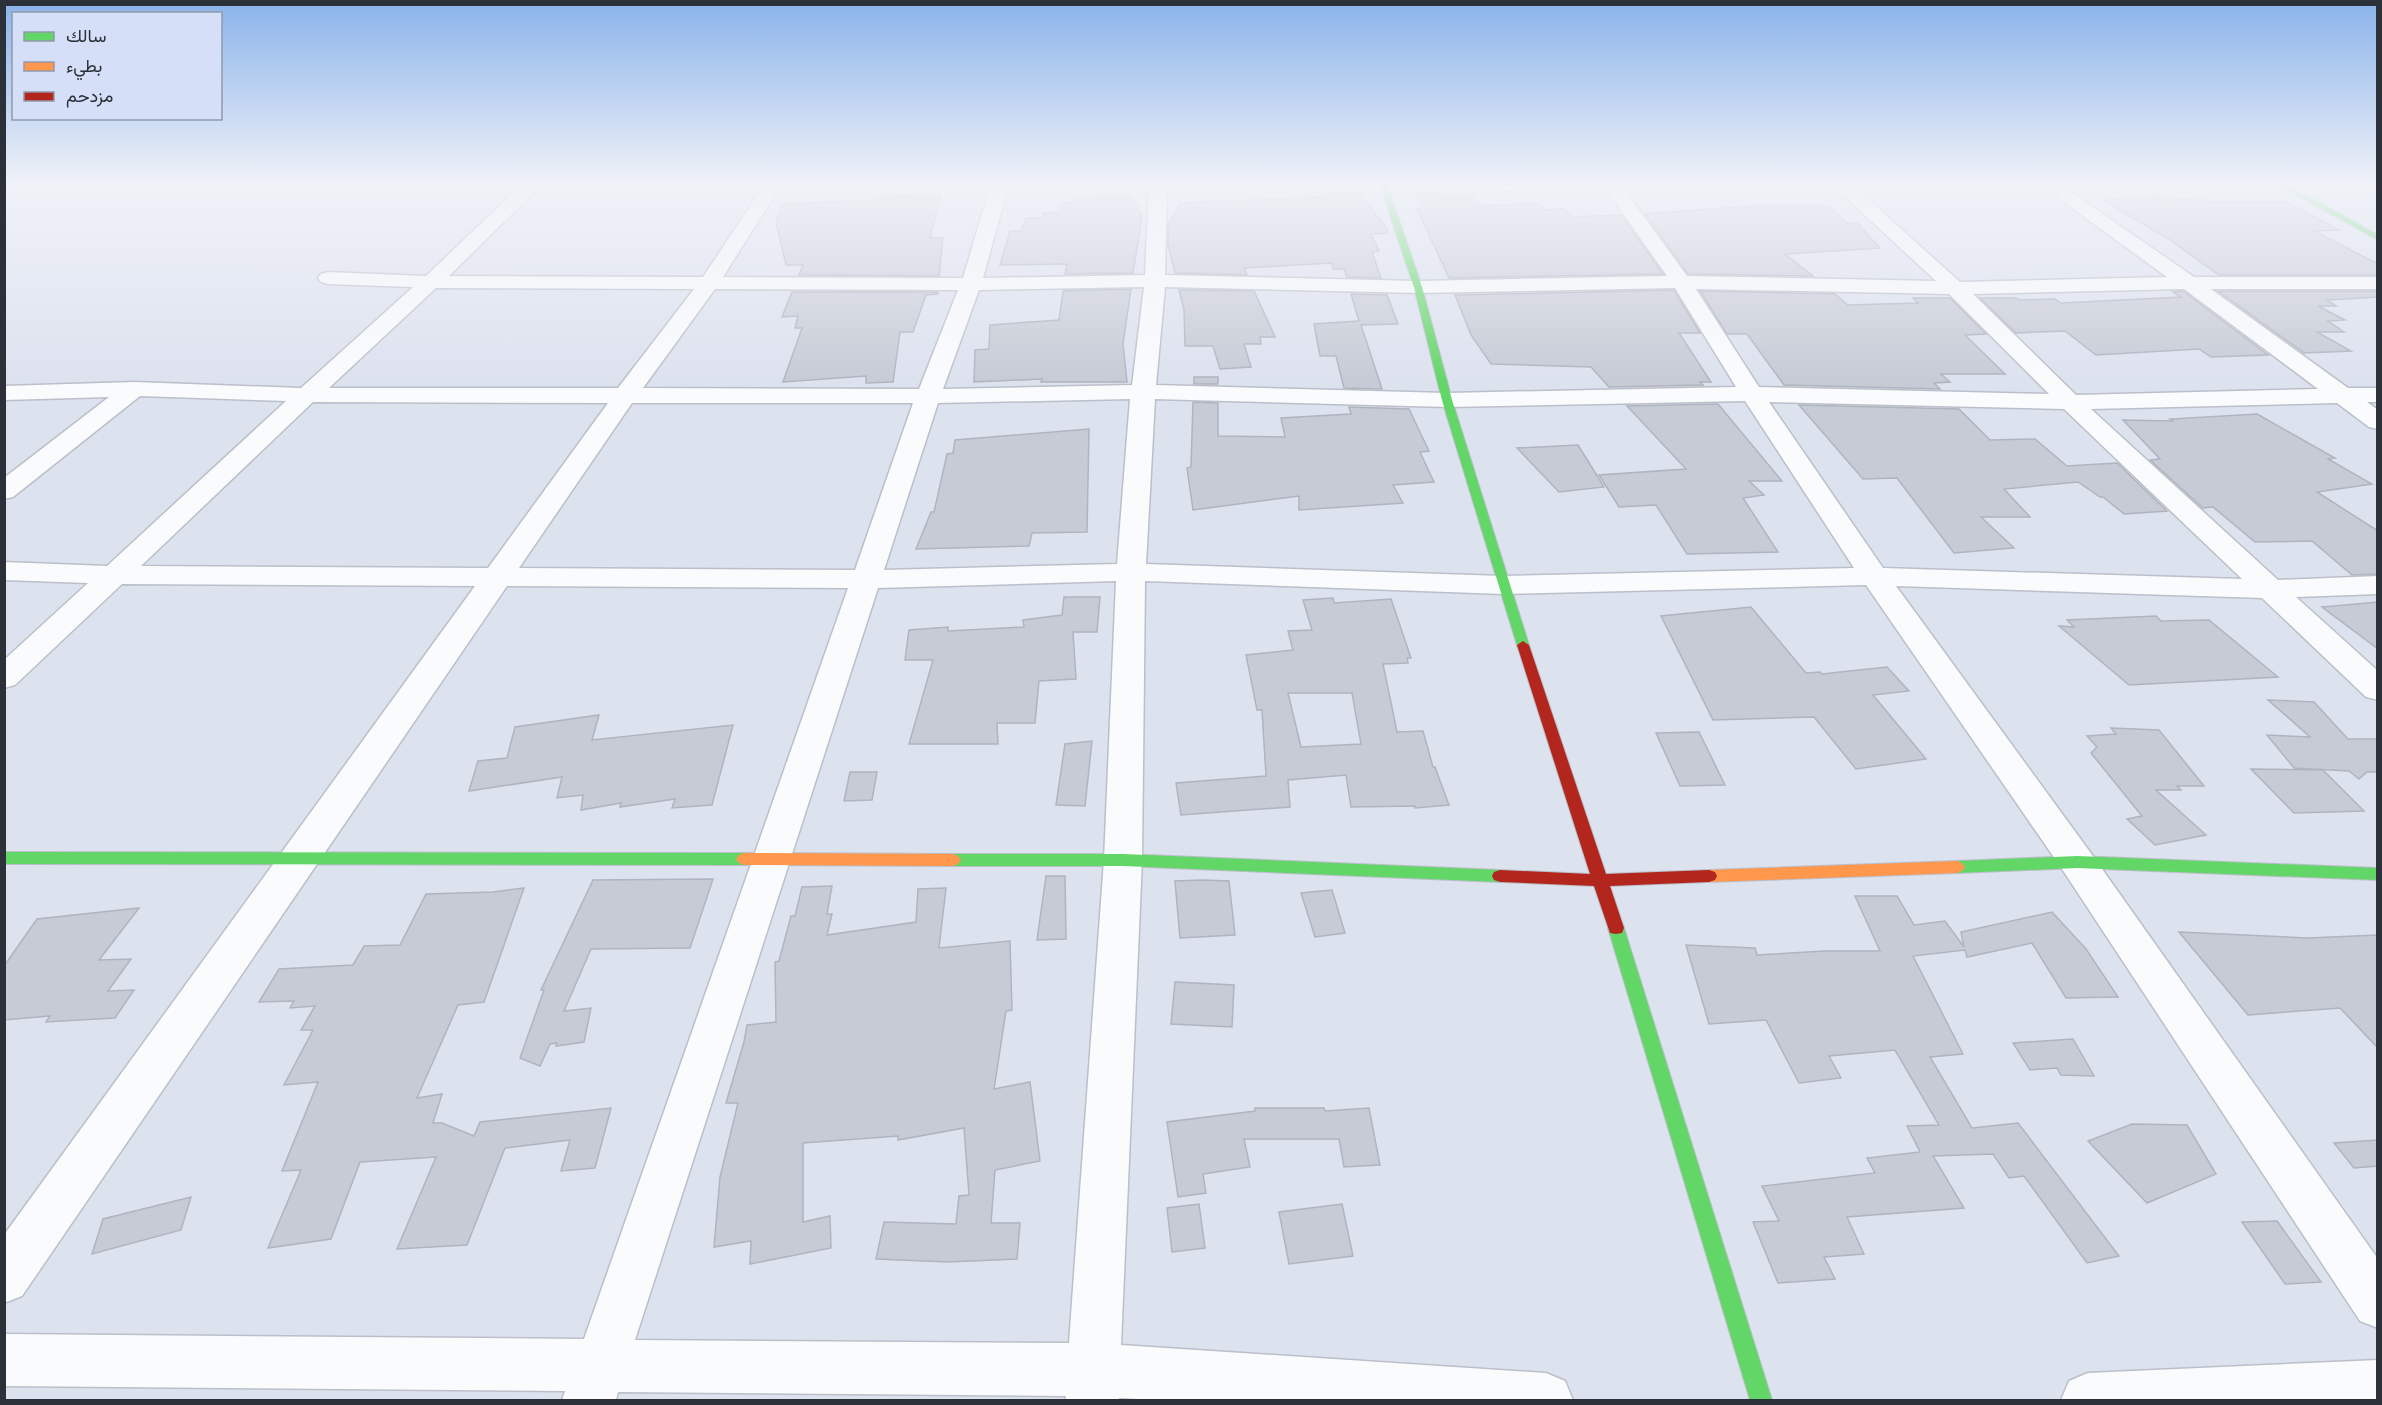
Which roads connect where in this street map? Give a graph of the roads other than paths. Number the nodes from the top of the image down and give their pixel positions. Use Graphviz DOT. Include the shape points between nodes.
graph roads {
  1 [pos="462,251"];
  2 [pos="730,251"];
  3 [pos="981,251"];
  4 [pos="1156,251"];
  5 [pos="1405,251"];
  6 [pos="1659,251"];
  7 [pos="1914,251"];
  8 [pos="2143,251"];
  9 [pos="328,278"];
  10 [pos="1155,281"];
  11 [pos="431,282"];
  12 [pos="1681,282"];
  13 [pos="709,283"];
  14 [pos="2189,283"];
  15 [pos="2378,283"];
  16 [pos="971,284"];
  17 [pos="1418,287"];
  18 [pos="1955,288"];
  19 [pos="134,389"];
  20 [pos="1143,392"];
  21 [pos="4,393"];
  22 [pos="1752,394"];
  23 [pos="307,395"];
  24 [pos="2340,395"];
  25 [pos="2378,395"];
  26 [pos="625,396"];
  27 [pos="928,396"];
  28 [pos="1447,400"];
  29 [pos="2070,402"];
  30 [pos="2378,422"];
  31 [pos="4,491"];
  32 [pos="4,571"];
  33 [pos="1131,572"];
  34 [pos="114,575"];
  35 [pos="1875,576"];
  36 [pos="498,577"];
  37 [pos="867,579"];
  38 [pos="1503,585"];
  39 [pos="2378,585"];
  40 [pos="2267,589"];
  41 [pos="4,678"];
  42 [pos="2378,690"];
  43 [pos="4,858"];
  44 [pos="299,859"];
  45 [pos="772,860"];
  46 [pos="1123,860"];
  47 [pos="2077,862"];
  48 [pos="2378,874"];
  49 [pos="1601,880"];
  50 [pos="4,1278"];
  51 [pos="2378,1303"];
  52 [pos="4,1359"];
  53 [pos="594,1383"];
  54 [pos="1093,1385"];
  55 [pos="2378,1387"];
  56 [pos="1546,1401"];
  57 [pos="1761,1401"];
  58 [pos="2088,1401"];
  1 -- 11 [label="street"];
  2 -- 13 [label="street"];
  3 -- 16 [label="street"];
  4 -- 10 [label="street"];
  5 -- 17 [label="street"];
  6 -- 12 [label="street"];
  7 -- 18 [label="street"];
  8 -- 14 [label="street"];
  9 -- 11 [label="street"];
  10 -- 16 [label="street"];
  10 -- 17 [label="street"];
  10 -- 20 [label="street"];
  11 -- 13 [label="street"];
  11 -- 23 [label="street"];
  12 -- 17 [label="street"];
  12 -- 18 [label="street"];
  12 -- 22 [label="street"];
  13 -- 16 [label="street"];
  13 -- 26 [label="street"];
  14 -- 15 [label="street"];
  14 -- 18 [label="street"];
  14 -- 24 [label="street"];
  16 -- 27 [label="street"];
  17 -- 28 [label="street"];
  18 -- 29 [label="street"];
  19 -- 21 [label="street"];
  19 -- 23 [label="street"];
  19 -- 31 [label="street"];
  20 -- 27 [label="street"];
  20 -- 28 [label="street"];
  20 -- 33 [label="street"];
  22 -- 28 [label="street"];
  22 -- 29 [label="street"];
  22 -- 35 [label="street"];
  23 -- 26 [label="street"];
  23 -- 34 [label="street"];
  24 -- 25 [label="street"];
  24 -- 29 [label="street"];
  24 -- 30 [label="street"];
  26 -- 27 [label="street"];
  26 -- 36 [label="street"];
  27 -- 37 [label="street"];
  28 -- 38 [label="street"];
  29 -- 40 [label="street"];
  32 -- 34 [label="street"];
  33 -- 37 [label="street"];
  33 -- 38 [label="street"];
  33 -- 46 [label="street"];
  34 -- 36 [label="street"];
  34 -- 41 [label="street"];
  35 -- 38 [label="street"];
  35 -- 40 [label="street"];
  35 -- 47 [label="street"];
  36 -- 37 [label="street"];
  36 -- 44 [label="street"];
  37 -- 45 [label="street"];
  38 -- 49 [label="street"];
  39 -- 40 [label="street"];
  40 -- 42 [label="street"];
  43 -- 44 [label="street"];
  44 -- 45 [label="street"];
  44 -- 50 [label="street"];
  45 -- 46 [label="street"];
  45 -- 53 [label="street"];
  46 -- 49 [label="street"];
  46 -- 54 [label="street"];
  47 -- 48 [label="street"];
  47 -- 49 [label="street"];
  47 -- 51 [label="street"];
  49 -- 57 [label="street"];
  52 -- 53 [label="street"];
  53 -- 54 [label="street"];
  54 -- 56 [label="street"];
  55 -- 58 [label="street"];
}
